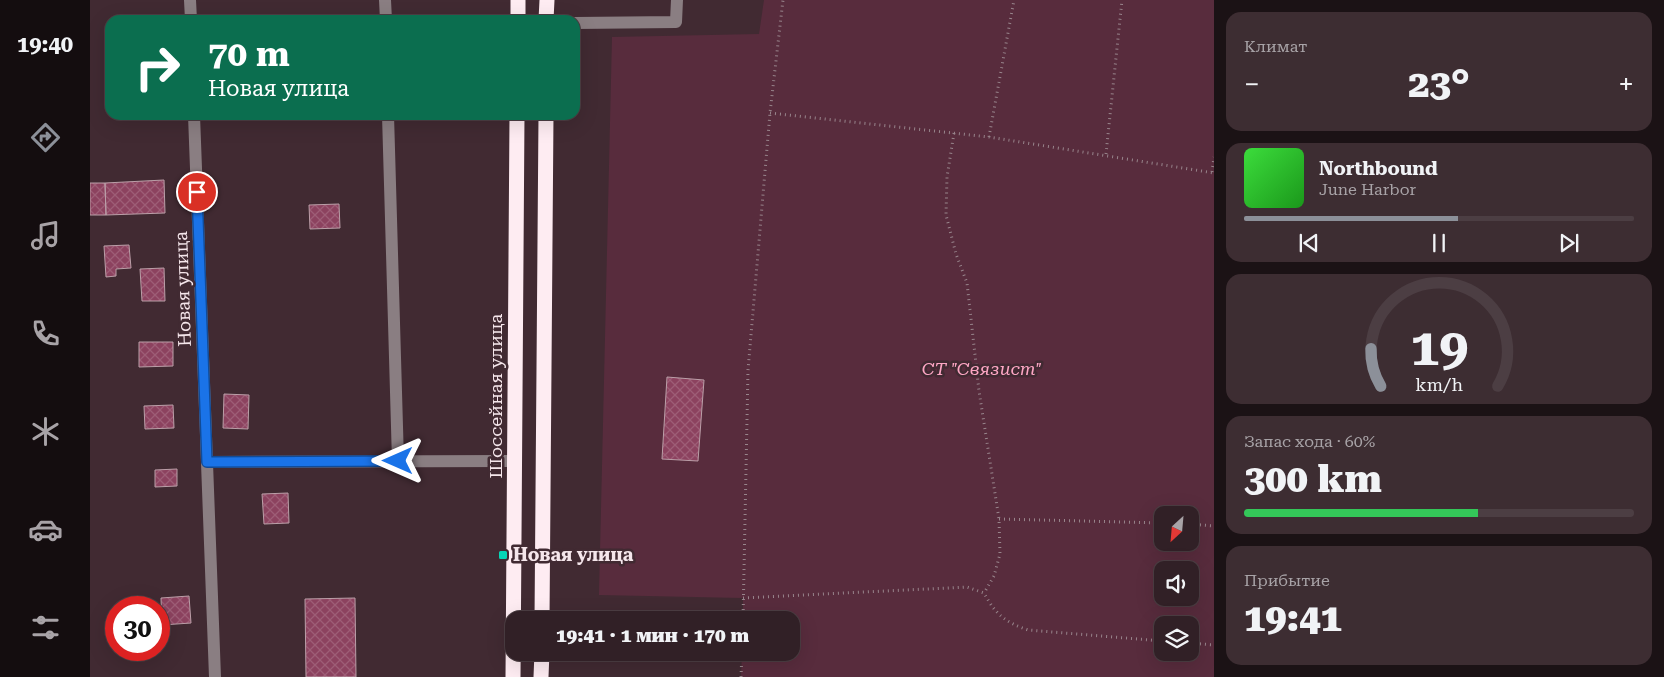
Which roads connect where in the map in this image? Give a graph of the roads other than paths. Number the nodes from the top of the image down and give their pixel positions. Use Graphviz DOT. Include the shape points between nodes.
graph roads {
  1 [pos="190,0"];
  2 [pos="385,0"];
  3 [pos="518,0"];
  4 [pos="547,0"];
  5 [pos="677,0"];
  6 [pos="191,15"];
  7 [pos="386,15"];
  8 [pos="518,15"];
  9 [pos="546,15"];
  10 [pos="580,23"];
  11 [pos="194,120"];
  12 [pos="388,120"];
  13 [pos="517,120"];
  14 [pos="546,120"];
  15 [pos="398,461"];
  16 [pos="515,461"];
  17 [pos="207,462"];
  18 [pos="542,611"];
  19 [pos="542,661"];
  20 [pos="215,677"];
  21 [pos="513,677"];
  22 [pos="541,677"];
  1 -- 6 [label="street"];
  2 -- 7 [label="street"];
  3 -- 8 [label="highway"];
  4 -- 9 [label="highway"];
  5 -- 10 [label="street" via="676,22"];
  11 -- 17 [label="street, Новая улица"];
  12 -- 15 [label="street"];
  13 -- 16 [label="highway, Шоссейная улица"];
  14 -- 18 [label="highway"];
  15 -- 16 [label="street"];
  15 -- 17 [label="street"];
  16 -- 21 [label="highway, Шоссейная улица"];
  17 -- 20 [label="street, Новая улица"];
  19 -- 22 [label="highway"];
}
